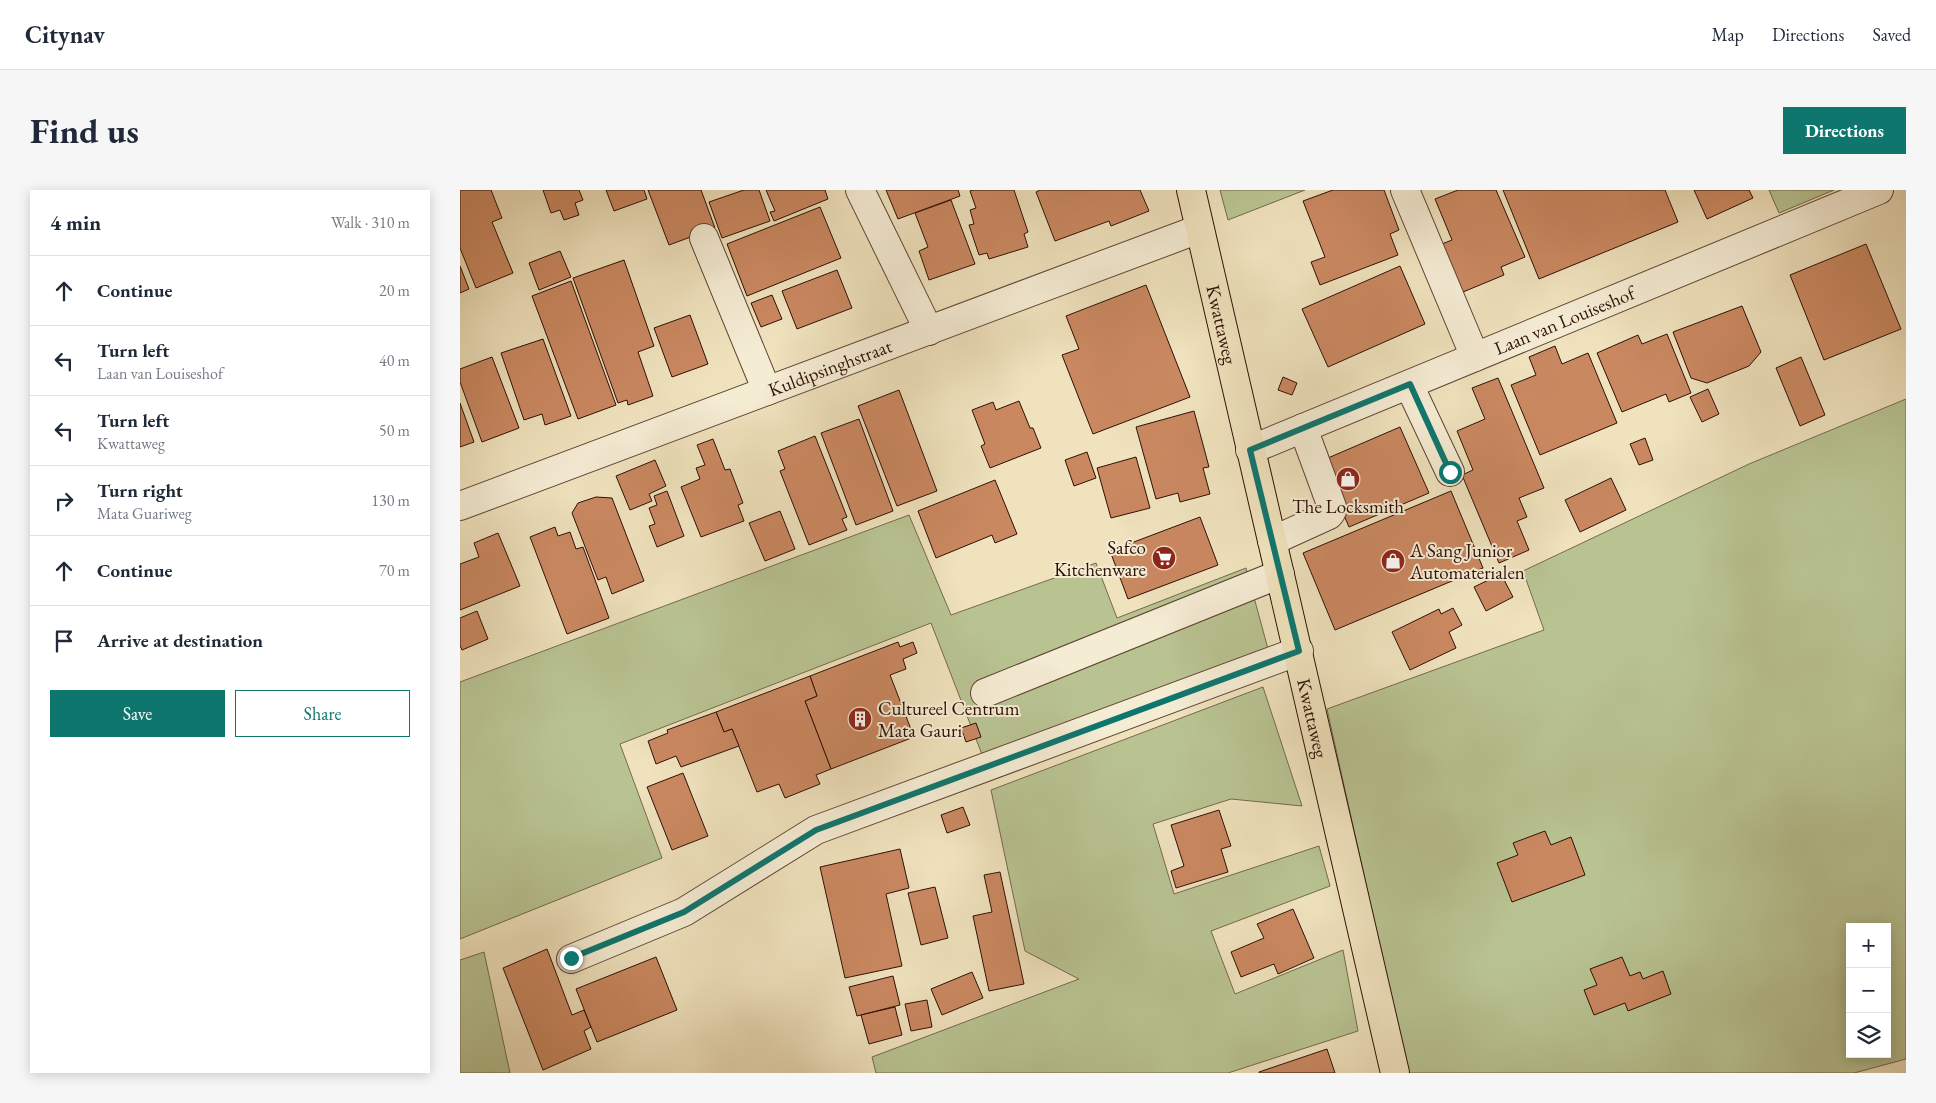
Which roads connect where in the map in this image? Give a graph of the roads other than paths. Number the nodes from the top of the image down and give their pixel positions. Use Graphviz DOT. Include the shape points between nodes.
graph roads {
  1 [pos="860,190"];
  2 [pos="1191,190"];
  3 [pos="1405,190"];
  4 [pos="1878,190"];
  5 [pos="1200,229"];
  6 [pos="704,238"];
  7 [pos="929,331"];
  8 [pos="1475,357"];
  9 [pos="1410,384"];
  10 [pos="767,391"];
  11 [pos="1303,428"];
  12 [pos="1250,450"];
  13 [pos="1450,472"];
  14 [pos="460,506"];
  15 [pos="1272,541"];
  16 [pos="1280,574"];
  17 [pos="1299,651"];
  18 [pos="984,693"];
  19 [pos="571,958"];
  20 [pos="1395,1073"];
  1 -- 7 [label="street"];
  2 -- 5 [label="main road, Kwattaweg"];
  3 -- 8 [label="street"];
  4 -- 8 [label="street, Laan van Louiseshof"];
  5 -- 7 [label="street, Kuldipsinghstraat"];
  5 -- 12 [label="main road, Kwattaweg"];
  6 -- 10 [label="street"];
  7 -- 10 [label="street, Kuldipsinghstraat"];
  8 -- 9 [label="street, Laan van Louiseshof"];
  9 -- 11 [label="street, Laan van Louiseshof"];
  9 -- 13 [label="street"];
  10 -- 14 [label="street, Kuldipsinghstraat"];
  11 -- 12 [label="street, Laan van Louiseshof"];
  11 -- 15 [label="street" via="1332,511"];
  12 -- 15 [label="main road, Kwattaweg"];
  15 -- 16 [label="main road, Kwattaweg"];
  16 -- 17 [label="main road, Kwattaweg"];
  16 -- 18 [label="street"];
  17 -- 19 [label="street" via="816,830 684,912"];
  17 -- 20 [label="main road, Kwattaweg"];
}
